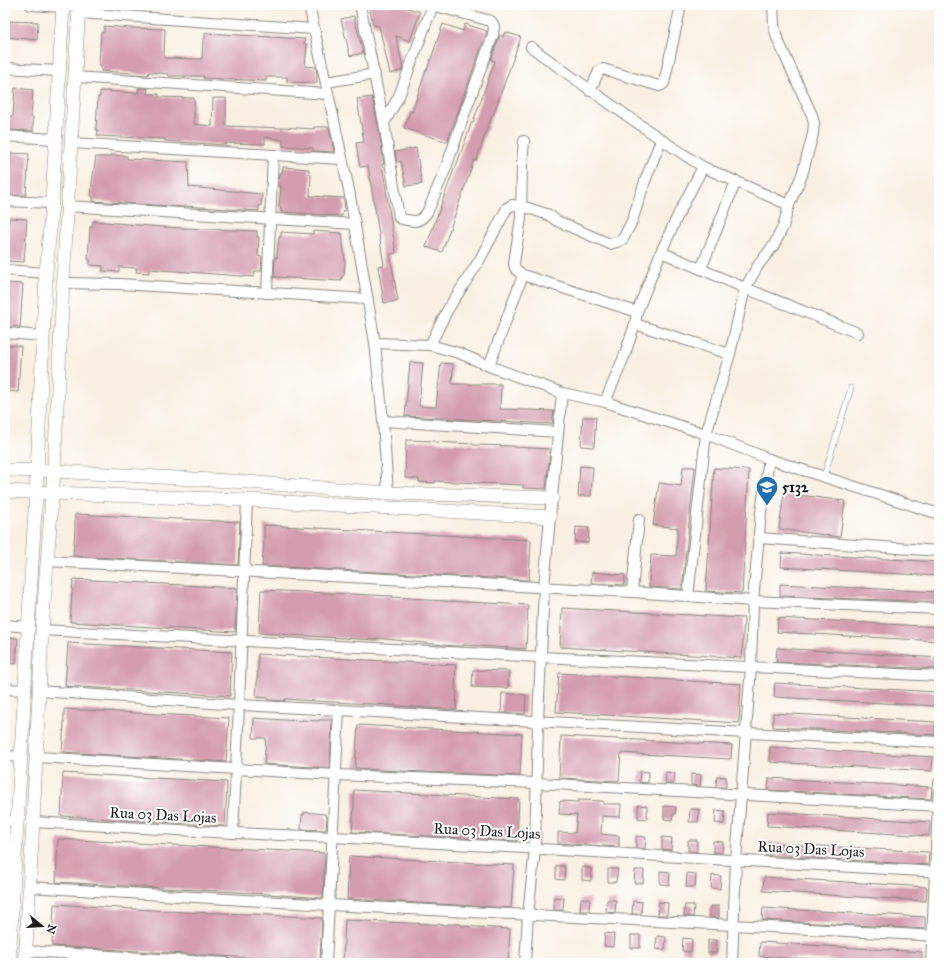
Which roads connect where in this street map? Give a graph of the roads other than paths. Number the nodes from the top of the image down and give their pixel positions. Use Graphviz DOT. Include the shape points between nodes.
graph roads {
  1 [pos="30,5"];
  2 [pos="309,5"];
  3 [pos="360,5"];
  4 [pos="433,5"];
  5 [pos="681,5"];
  6 [pos="773,5"];
  7 [pos="63,6"];
  8 [pos="79,9"];
  9 [pos="314,29"];
  10 [pos="531,47"];
  11 [pos="5,68"];
  12 [pos="59,71"];
  13 [pos="375,74"];
  14 [pos="75,77"];
  15 [pos="326,82"];
  16 [pos="590,91"];
  17 [pos="328,94"];
  18 [pos="384,123"];
  19 [pos="5,136"];
  20 [pos="55,139"];
  21 [pos="661,140"];
  22 [pos="524,141"];
  23 [pos="71,143"];
  24 [pos="273,155"];
  25 [pos="342,159"];
  26 [pos="703,167"];
  27 [pos="736,181"];
  28 [pos="5,201"];
  29 [pos="52,203"];
  30 [pos="789,205"];
  31 [pos="67,206"];
  32 [pos="522,206"];
  33 [pos="270,219"];
  34 [pos="355,224"];
  35 [pos="661,252"];
  36 [pos="701,269"];
  37 [pos="5,270"];
  38 [pos="46,273"];
  39 [pos="523,275"];
  40 [pos="63,282"];
  41 [pos="745,288"];
  42 [pos="267,293"];
  43 [pos="368,299"];
  44 [pos="637,312"];
  45 [pos="635,324"];
  46 [pos="5,333"];
  47 [pos="858,333"];
  48 [pos="44,336"];
  49 [pos="375,343"];
  50 [pos="430,345"];
  51 [pos="730,354"];
  52 [pos="489,366"];
  53 [pos="852,388"];
  54 [pos="562,393"];
  55 [pos="605,402"];
  56 [pos="383,421"];
  57 [pos="558,432"];
  58 [pos="706,434"];
  59 [pos="769,459"];
  60 [pos="5,470"];
  61 [pos="36,471"];
  62 [pos="54,471"];
  63 [pos="824,476"];
  64 [pos="5,491"];
  65 [pos="388,492"];
  66 [pos="36,493"];
  67 [pos="52,493"];
  68 [pos="552,498"];
  69 [pos="247,500"];
  70 [pos="939,514"];
  71 [pos="550,518"];
  72 [pos="639,519"];
  73 [pos="759,538"];
  74 [pos="939,551"];
  75 [pos="47,560"];
  76 [pos="244,571"];
  77 [pos="544,587"];
  78 [pos="632,592"];
  79 [pos="688,597"];
  80 [pos="753,602"];
  81 [pos="939,610"];
  82 [pos="5,625"];
  83 [pos="28,626"];
  84 [pos="42,630"];
  85 [pos="242,641"];
  86 [pos="541,657"];
  87 [pos="752,667"];
  88 [pos="939,676"];
  89 [pos="5,689"];
  90 [pos="25,690"];
  91 [pos="39,691"];
  92 [pos="239,705"];
  93 [pos="339,710"];
  94 [pos="538,721"];
  95 [pos="746,733"];
  96 [pos="939,742"];
  97 [pos="5,756"];
  98 [pos="21,757"];
  99 [pos="37,758"];
  100 [pos="236,769"];
  101 [pos="336,775"];
  102 [pos="537,783"];
  103 [pos="939,783"];
  104 [pos="742,795"];
  105 [pos="938,806"];
  106 [pos="11,821"];
  107 [pos="33,822"];
  108 [pos="233,833"];
  109 [pos="333,837"];
  110 [pos="535,849"];
  111 [pos="736,860"];
  112 [pos="937,872"];
  113 [pos="9,883"];
  114 [pos="29,887"];
  115 [pos="329,905"];
  116 [pos="528,915"];
  117 [pos="733,924"];
  118 [pos="936,936"];
  119 [pos="8,955"];
  120 [pos="25,957"];
  121 [pos="226,963"];
  122 [pos="326,963"];
  123 [pos="525,963"];
  124 [pos="732,963"];
  125 [pos="931,963"];
  1 -- 7 [label="street"];
  2 -- 9 [label="street"];
  3 -- 13 [label="street"];
  4 -- 18 [label="street" via="399,96"];
  4 -- 18 [label="street" via="491,21 494,26 447,165 428,211 424,218 417,222 399,218"];
  5 -- 16 [label="street" via="662,85 603,69 599,71"];
  6 -- 30 [label="street" via="777,38 814,123 802,175"];
  7 -- 12 [label="street"];
  8 -- 9 [label="street"];
  8 -- 14 [label="street"];
  9 -- 15 [label="street"];
  10 -- 16 [label="street"];
  11 -- 12 [label="street"];
  12 -- 20 [label="street"];
  13 -- 15 [label="street"];
  13 -- 18 [label="street"];
  14 -- 17 [label="street"];
  14 -- 23 [label="street"];
  15 -- 17 [label="street"];
  16 -- 21 [label="street"];
  17 -- 25 [label="street"];
  19 -- 20 [label="street"];
  20 -- 29 [label="street"];
  21 -- 26 [label="street"];
  21 -- 32 [label="street" via="632,221 623,239 617,242 610,244 549,215"];
  22 -- 32 [label="street"];
  23 -- 24 [label="street"];
  23 -- 31 [label="street"];
  24 -- 25 [label="street"];
  24 -- 33 [label="street"];
  25 -- 34 [label="street"];
  26 -- 27 [label="street"];
  26 -- 35 [label="street"];
  27 -- 30 [label="street"];
  27 -- 36 [label="street"];
  28 -- 29 [label="street"];
  29 -- 38 [label="street"];
  30 -- 41 [label="street" via="783,227 774,245"];
  31 -- 33 [label="street"];
  31 -- 40 [label="street"];
  32 -- 39 [label="street" via="514,267"];
  32 -- 50 [label="street" via="512,205 504,212"];
  33 -- 34 [label="street"];
  33 -- 42 [label="street"];
  34 -- 43 [label="street"];
  35 -- 36 [label="street"];
  35 -- 44 [label="street"];
  36 -- 41 [label="street"];
  37 -- 38 [label="street"];
  38 -- 48 [label="street"];
  39 -- 44 [label="street"];
  39 -- 52 [label="street"];
  40 -- 42 [label="street"];
  40 -- 62 [label="street"];
  41 -- 47 [label="street"];
  41 -- 51 [label="street"];
  42 -- 43 [label="street"];
  43 -- 49 [label="street"];
  44 -- 45 [label="street"];
  45 -- 51 [label="street"];
  45 -- 55 [label="street"];
  46 -- 48 [label="street"];
  48 -- 61 [label="street"];
  49 -- 50 [label="street"];
  49 -- 56 [label="street"];
  50 -- 52 [label="street" via="459,353"];
  51 -- 58 [label="street"];
  52 -- 54 [label="street"];
  53 -- 63 [label="lane"];
  54 -- 55 [label="street"];
  54 -- 57 [label="street"];
  55 -- 58 [label="street"];
  56 -- 57 [label="street"];
  56 -- 65 [label="street"];
  57 -- 68 [label="street"];
  58 -- 59 [label="street"];
  58 -- 79 [label="street"];
  59 -- 63 [label="street"];
  59 -- 73 [label="street"];
  60 -- 61 [label="street"];
  61 -- 62 [label="street"];
  61 -- 66 [label="street"];
  62 -- 65 [label="street"];
  62 -- 67 [label="street"];
  63 -- 70 [label="street"];
  64 -- 66 [label="street"];
  65 -- 68 [label="street"];
  66 -- 67 [label="street"];
  66 -- 83 [label="street"];
  67 -- 69 [label="street"];
  67 -- 75 [label="street"];
  68 -- 71 [label="street"];
  69 -- 71 [label="street"];
  69 -- 76 [label="street"];
  71 -- 77 [label="street"];
  72 -- 78 [label="street"];
  73 -- 74 [label="street"];
  73 -- 80 [label="street"];
  75 -- 76 [label="street"];
  75 -- 84 [label="street"];
  76 -- 77 [label="street"];
  76 -- 85 [label="street"];
  77 -- 78 [label="street"];
  77 -- 86 [label="street"];
  78 -- 79 [label="street"];
  79 -- 80 [label="street"];
  80 -- 81 [label="street"];
  80 -- 87 [label="street"];
  82 -- 83 [label="street"];
  83 -- 90 [label="street"];
  84 -- 85 [label="street"];
  84 -- 91 [label="street"];
  85 -- 86 [label="street"];
  85 -- 92 [label="street"];
  86 -- 87 [label="street"];
  86 -- 94 [label="street"];
  87 -- 88 [label="street"];
  87 -- 95 [label="street"];
  89 -- 90 [label="street"];
  90 -- 98 [label="street"];
  91 -- 92 [label="street"];
  91 -- 99 [label="street"];
  92 -- 93 [label="street"];
  92 -- 100 [label="street"];
  93 -- 94 [label="street"];
  93 -- 101 [label="street"];
  94 -- 95 [label="street"];
  94 -- 102 [label="street"];
  95 -- 96 [label="street"];
  95 -- 104 [label="street"];
  97 -- 98 [label="street"];
  98 -- 106 [label="street"];
  99 -- 100 [label="street"];
  99 -- 107 [label="street"];
  100 -- 101 [label="street"];
  100 -- 108 [label="street"];
  101 -- 102 [label="street"];
  101 -- 109 [label="street"];
  102 -- 104 [label="street"];
  102 -- 110 [label="street"];
  103 -- 105 [label="street"];
  104 -- 105 [label="street"];
  104 -- 111 [label="street"];
  105 -- 112 [label="street"];
  106 -- 113 [label="street"];
  107 -- 108 [label="street, Rua 03 Das Lojas"];
  107 -- 114 [label="street"];
  108 -- 109 [label="street, Rua 03 Das Lojas"];
  109 -- 110 [label="street, Rua 03 Das Lojas"];
  109 -- 115 [label="street"];
  110 -- 111 [label="street, Rua 03 Das Lojas"];
  110 -- 116 [label="street"];
  111 -- 112 [label="street, Rua 03 Das Lojas"];
  111 -- 117 [label="street"];
  112 -- 118 [label="street"];
  113 -- 119 [label="street"];
  114 -- 115 [label="street"];
  114 -- 120 [label="street"];
  115 -- 116 [label="street"];
  115 -- 122 [label="street"];
  116 -- 117 [label="street"];
  116 -- 123 [label="street"];
  117 -- 118 [label="street"];
  117 -- 124 [label="street"];
  118 -- 125 [label="street"];
  120 -- 121 [label="street"];
}
